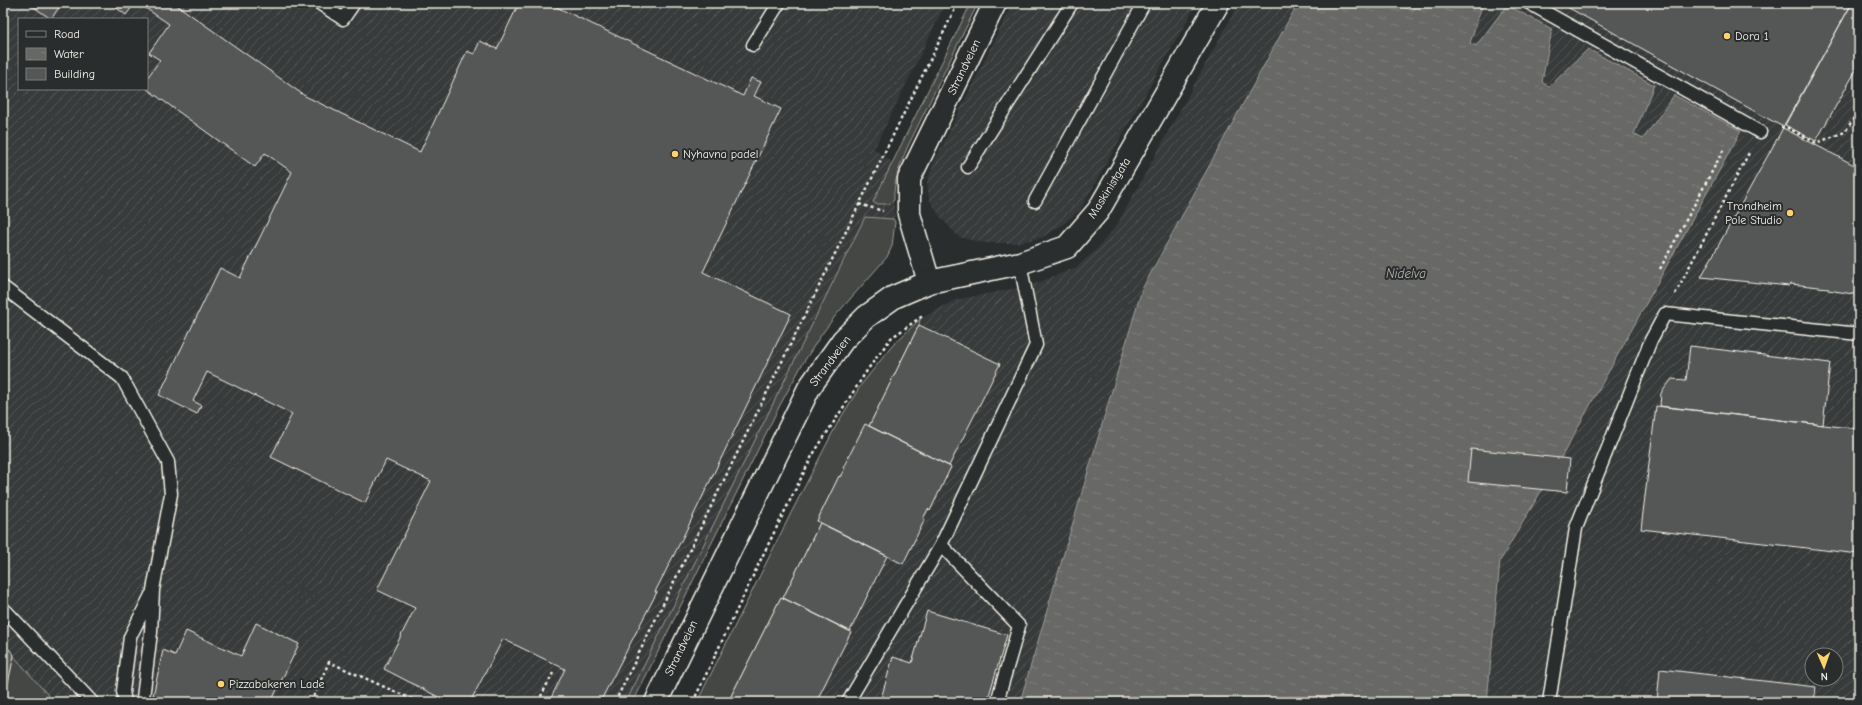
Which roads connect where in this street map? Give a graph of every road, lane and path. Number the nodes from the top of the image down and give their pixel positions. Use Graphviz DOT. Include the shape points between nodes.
graph roads {
  1 [pos="319,3"];
  2 [pos="354,3"];
  3 [pos="779,3"];
  4 [pos="958,3"];
  5 [pos="996,3"];
  6 [pos="1072,3"];
  7 [pos="1138,3"];
  8 [pos="1218,3"];
  9 [pos="1530,3"];
  10 [pos="753,45"];
  11 [pos="1859,110"];
  12 [pos="1760,132"];
  13 [pos="1724,149"];
  14 [pos="968,167"];
  15 [pos="1034,201"];
  16 [pos="1020,263"];
  17 [pos="1660,269"];
  18 [pos="929,282"];
  19 [pos="3,287"];
  20 [pos="926,313"];
  21 [pos="1665,314"];
  22 [pos="1859,334"];
  23 [pos="941,545"];
  24 [pos="153,590"];
  25 [pos="3,608"];
  26 [pos="553,673"];
  27 [pos="92,702"];
  28 [pos="125,702"];
  29 [pos="141,702"];
  30 [pos="311,702"];
  31 [pos="418,702"];
  32 [pos="538,702"];
  33 [pos="615,702"];
  34 [pos="656,702"];
  35 [pos="693,702"];
  36 [pos="848,702"];
  37 [pos="997,702"];
  38 [pos="1549,702"];
  1 -- 2 [label="lane" via="343,19"];
  3 -- 10 [label="lane"];
  4 -- 33 [label="path"];
  5 -- 18 [label="main road, Strandveien" via="910,179 909,214"];
  6 -- 14 [label="lane"];
  7 -- 15 [label="lane" via="1143,5"];
  8 -- 16 [label="main road, Maskinistgata" via="1098,211 1066,247"];
  9 -- 12 [label="lane"];
  11 -- 12 [label="path" via="1845,132 1816,143 1786,127"];
  12 -- 21 [label="path"];
  13 -- 17 [label="path"];
  16 -- 18 [label="main road, Maskinistgata"];
  16 -- 23 [label="lane" via="1036,345"];
  18 -- 34 [label="main road, Strandveien" via="894,297 866,317 843,340 809,388"];
  19 -- 24 [label="lane" via="122,378 168,462 171,494"];
  20 -- 35 [label="path" via="891,338 812,456"];
  21 -- 22 [label="lane"];
  21 -- 38 [label="lane" via="1651,340 1576,528"];
  23 -- 36 [label="lane"];
  23 -- 37 [label="lane" via="1019,626"];
  24 -- 28 [label="lane" via="130,636 123,691"];
  24 -- 29 [label="lane" via="151,632"];
  25 -- 27 [label="lane"];
  26 -- 32 [label="path"];
  30 -- 31 [label="path" via="329,662"];
}
